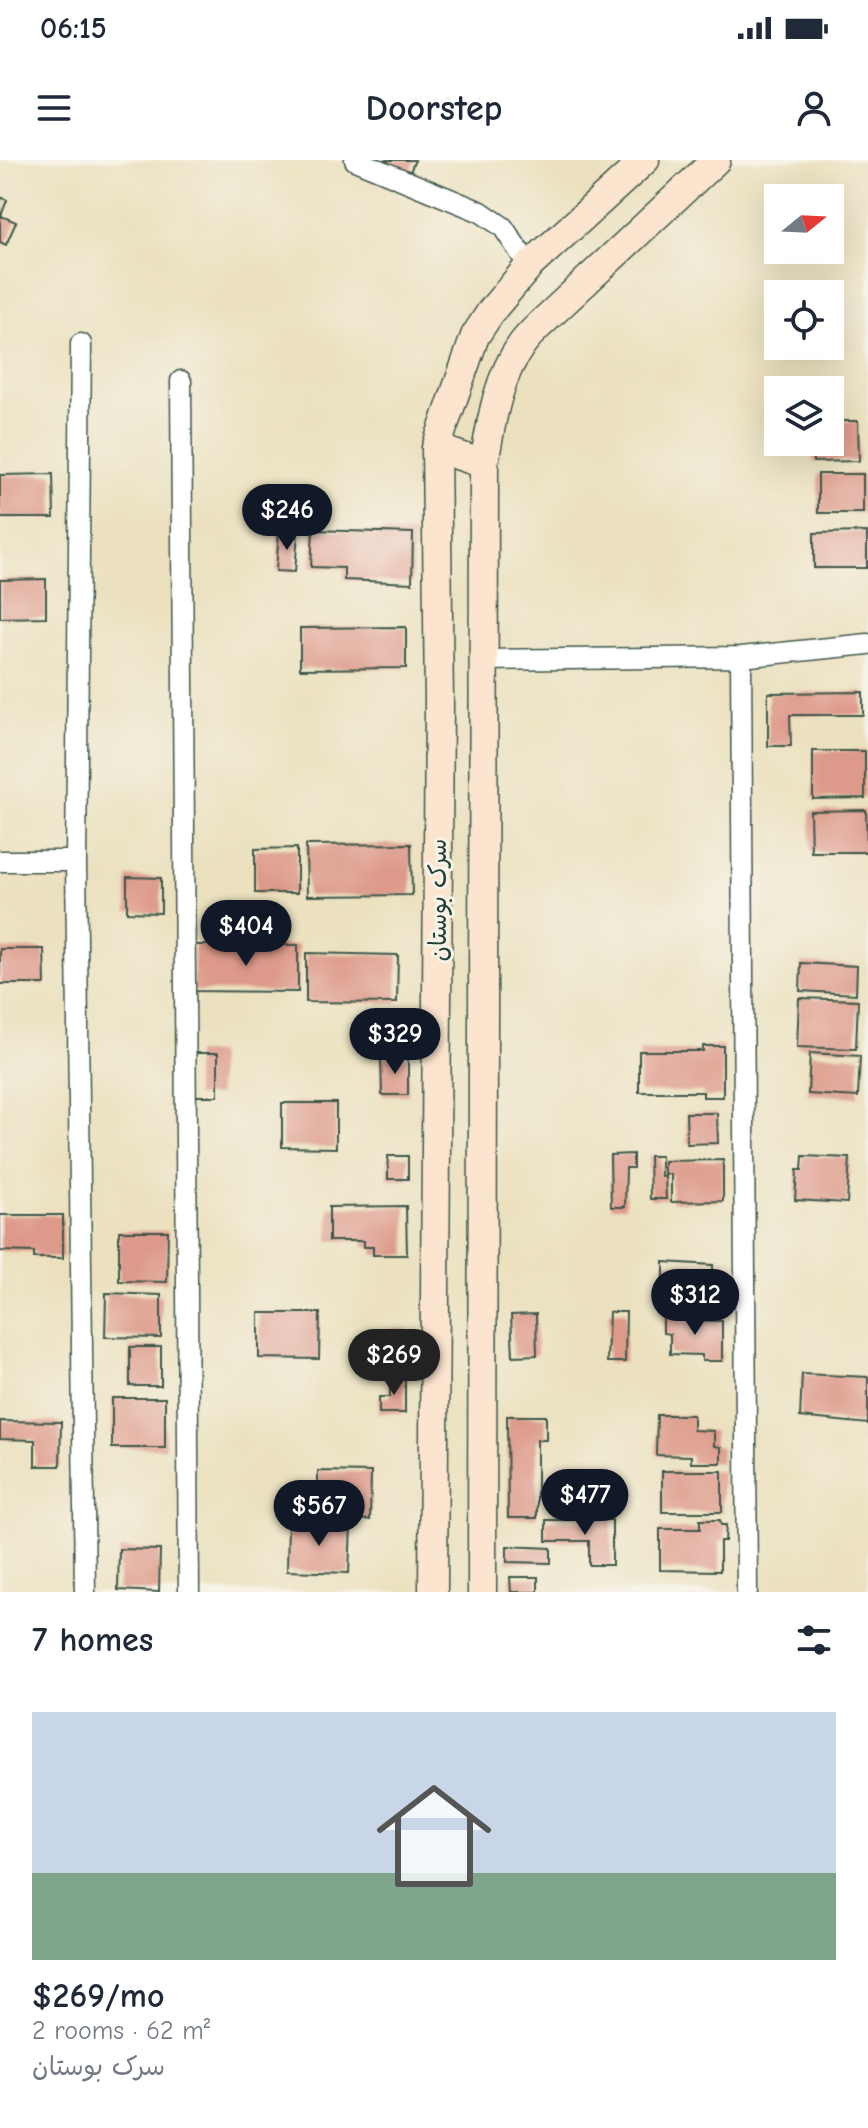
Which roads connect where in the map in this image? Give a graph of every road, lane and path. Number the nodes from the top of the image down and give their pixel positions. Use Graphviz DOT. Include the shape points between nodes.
graph roads {
  1 [pos="355,160"];
  2 [pos="645,160"];
  3 [pos="716,160"];
  4 [pos="529,266"];
  5 [pos="81,344"];
  6 [pos="181,381"];
  7 [pos="436,448"];
  8 [pos="484,464"];
  9 [pos="868,644"];
  10 [pos="741,657"];
  11 [pos="482,660"];
  12 [pos="0,861"];
  13 [pos="76,861"];
  14 [pos="85,1592"];
  15 [pos="189,1592"];
  16 [pos="433,1592"];
  17 [pos="482,1592"];
  18 [pos="747,1592"];
  1 -- 4 [label="street" via="481,212 503,227"];
  2 -- 4 [label="street, سرک بوستان"];
  3 -- 8 [label="street, سرک بوستان" via="523,343 505,374"];
  4 -- 7 [label="street, سرک بوستان" via="475,336"];
  5 -- 13 [label="street"];
  6 -- 15 [label="street"];
  7 -- 8 [label="street"];
  7 -- 16 [label="street, سرک بوستان"];
  8 -- 11 [label="street, سرک بوستان"];
  9 -- 10 [label="street"];
  10 -- 11 [label="street"];
  10 -- 18 [label="street"];
  11 -- 17 [label="street, سرک بوستان"];
  12 -- 13 [label="street"];
  13 -- 14 [label="street"];
}
